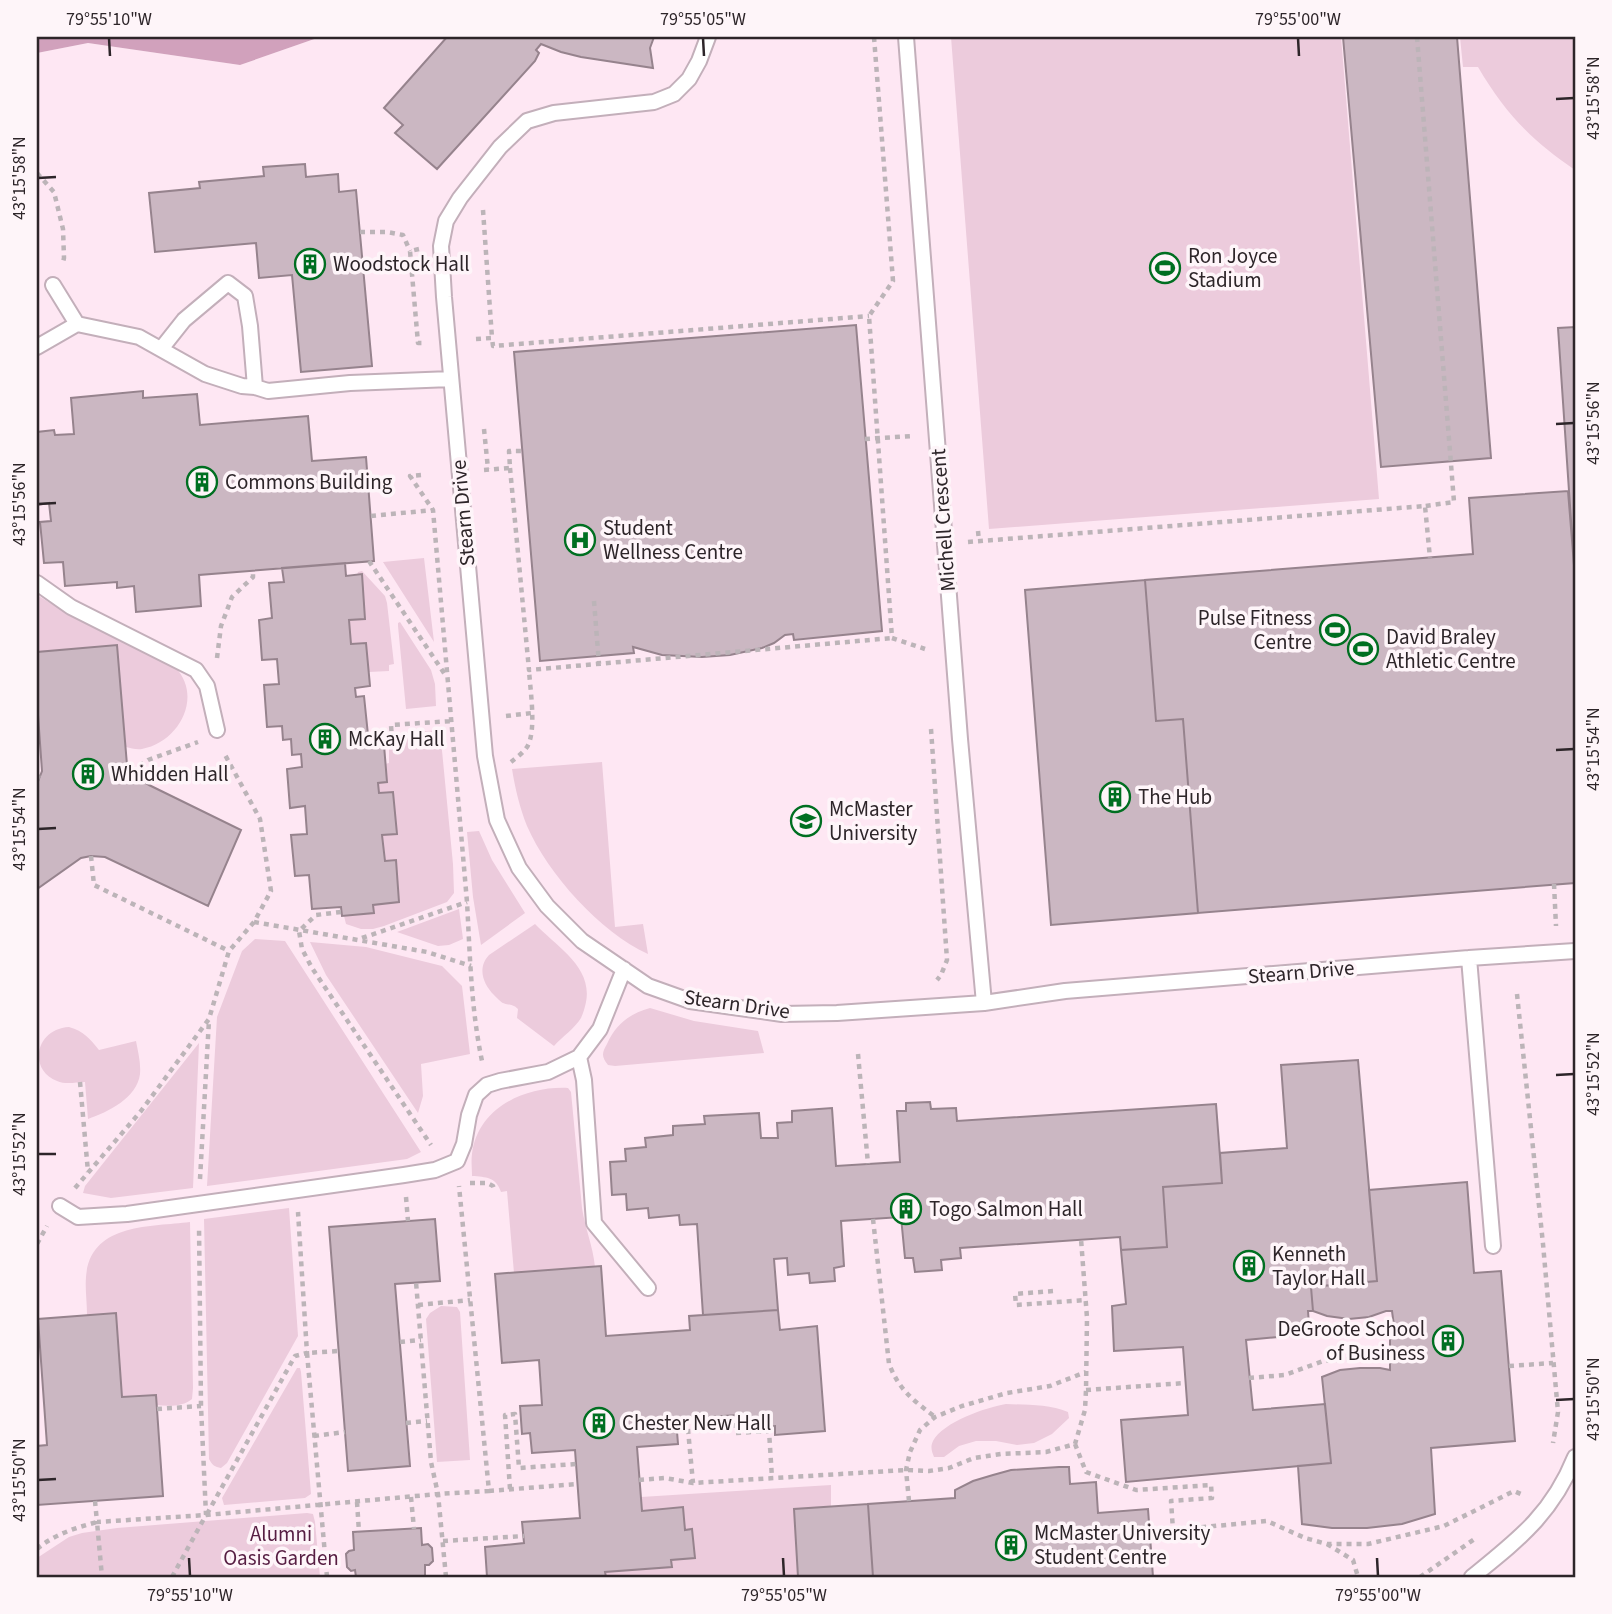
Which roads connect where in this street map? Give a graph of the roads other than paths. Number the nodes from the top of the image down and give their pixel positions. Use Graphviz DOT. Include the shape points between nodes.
graph roads {
  1 [pos="708,37"];
  2 [pos="906,37"];
  3 [pos="53,285"];
  4 [pos="77,324"];
  5 [pos="37,347"];
  6 [pos="161,349"];
  7 [pos="452,379"];
  8 [pos="255,387"];
  9 [pos="37,583"];
  10 [pos="217,730"];
  11 [pos="1575,951"];
  12 [pos="1469,958"];
  13 [pos="624,969"];
  14 [pos="984,1003"];
  15 [pos="579,1057"];
  16 [pos="60,1206"];
  17 [pos="1493,1246"];
  18 [pos="648,1288"];
  19 [pos="1575,1457"];
  20 [pos="1472,1577"];
  1 -- 7 [label="lane, Stearn Drive" via="689,79 674,94 654,102 554,113 527,121 460,198 446,221 441,246"];
  2 -- 14 [label="lane, Michell Crescent"];
  3 -- 4 [label="lane"];
  4 -- 5 [label="lane"];
  4 -- 6 [label="lane" via="139,337"];
  6 -- 8 [label="lane" via="205,373"];
  6 -- 8 [label="lane" via="184,320 228,283 245,296"];
  7 -- 8 [label="lane" via="268,391"];
  7 -- 13 [label="lane, Stearn Drive" via="485,757 497,820 519,868 547,906 582,940"];
  9 -- 10 [label="lane" via="71,607 196,670 207,685"];
  11 -- 12 [label="lane, Stearn Drive"];
  12 -- 14 [label="lane, Stearn Drive" via="1065,991"];
  12 -- 17 [label="lane"];
  13 -- 14 [label="lane, Stearn Drive" via="648,986 690,1001 782,1014"];
  13 -- 15 [label="lane" via="600,1029"];
  15 -- 16 [label="lane" via="548,1072 487,1086 476,1096 457,1161 435,1170 127,1214 78,1217"];
  15 -- 18 [label="lane" via="594,1223"];
  19 -- 20 [label="lane" via="1560,1491 1535,1523"];
}
